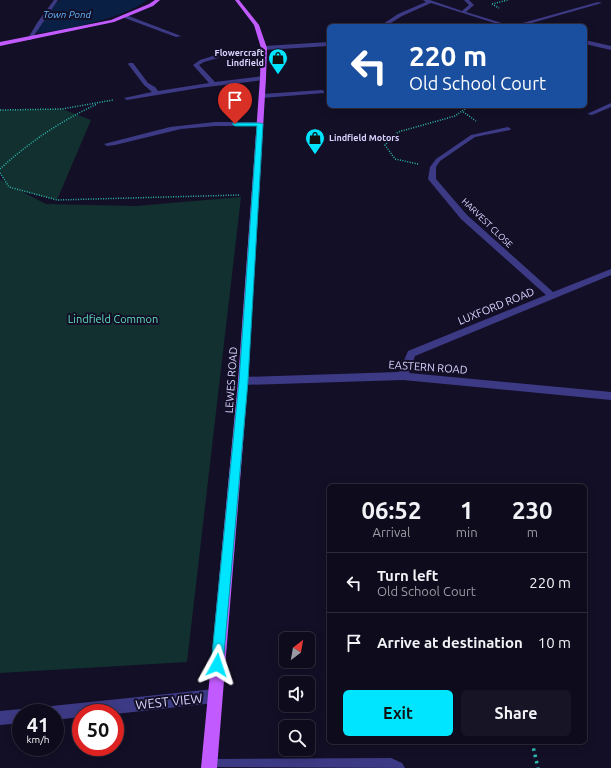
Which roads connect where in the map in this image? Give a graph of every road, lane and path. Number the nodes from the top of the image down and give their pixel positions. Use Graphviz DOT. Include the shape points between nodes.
graph roads {
  1 [pos="56,0"];
  2 [pos="158,0"];
  3 [pos="238,0"];
  4 [pos="466,0"];
  5 [pos="508,0"];
  6 [pos="427,1"];
  7 [pos="600,3"];
  8 [pos="472,5"];
  9 [pos="463,13"];
  10 [pos="124,16"];
  11 [pos="386,24"];
  12 [pos="503,24"];
  13 [pos="521,24"];
  14 [pos="178,36"];
  15 [pos="30,39"];
  16 [pos="587,42"];
  17 [pos="0,44"];
  18 [pos="327,44"];
  19 [pos="264,48"];
  20 [pos="611,48"];
  21 [pos="216,58"];
  22 [pos="131,64"];
  23 [pos="264,78"];
  24 [pos="213,84"];
  25 [pos="322,92"];
  26 [pos="156,93"];
  27 [pos="262,96"];
  28 [pos="127,98"];
  29 [pos="101,102"];
  30 [pos="611,105"];
  31 [pos="466,108"];
  32 [pos="0,110"];
  33 [pos="462,111"];
  34 [pos="590,114"];
  35 [pos="260,124"];
  36 [pos="508,129"];
  37 [pos="489,132"];
  38 [pos="107,144"];
  39 [pos="433,167"];
  40 [pos="0,169"];
  41 [pos="0,173"];
  42 [pos="255,194"];
  43 [pos="611,272"];
  44 [pos="552,296"];
  45 [pos="403,376"];
  46 [pos="243,381"];
  47 [pos="611,396"];
  48 [pos="214,696"];
  49 [pos="64,712"];
  50 [pos="12,717"];
  51 [pos="0,718"];
  52 [pos="532,744"];
  53 [pos="209,768"];
  54 [pos="397,768"];
  55 [pos="538,768"];
  1 -- 15 [label="street" via="38,23"];
  2 -- 10 [label="main road"];
  3 -- 19 [label="main road, LEWES ROAD" via="256,25"];
  4 -- 8 [label="street"];
  5 -- 8 [label="path"];
  6 -- 9 [label="street"];
  6 -- 11 [label="street"];
  7 -- 13 [label="street"];
  8 -- 9 [label="street"];
  9 -- 12 [label="street"];
  10 -- 14 [label="street"];
  10 -- 15 [label="main road" via="112,21"];
  15 -- 17 [label="main road"];
  16 -- 20 [label="street"];
  18 -- 19 [label="street"];
  19 -- 23 [label="main road, LEWES ROAD"];
  21 -- 24 [label="street" via="196,65"];
  22 -- 26 [label="street"];
  23 -- 24 [label="street"];
  23 -- 27 [label="main road, LEWES ROAD"];
  24 -- 26 [label="street"];
  25 -- 27 [label="street"];
  26 -- 28 [label="street"];
  27 -- 35 [label="main road, LEWES ROAD"];
  28 -- 29 [label="path"];
  29 -- 32 [label="path" via="62,109"];
  29 -- 40 [label="path" via="35,140 17,152"];
  30 -- 34 [label="street"];
  31 -- 33 [label="path"];
  33 -- 37 [label="path"];
  33 -- 39 [label="path" via="455,116 398,132 385,145 394,159"];
  35 -- 38 [label="street" via="210,124 186,127 119,145"];
  35 -- 42 [label="main road, LEWES ROAD"];
  36 -- 37 [label="street"];
  37 -- 39 [label="street" via="473,136 438,160"];
  39 -- 44 [label="street, HARVEST CLOSE" via="432,179 464,217"];
  41 -- 42 [label="path" via="9,187 57,200"];
  42 -- 46 [label="main road, LEWES ROAD"];
  43 -- 44 [label="street, LUXFORD ROAD"];
  44 -- 45 [label="street, LUXFORD ROAD" via="411,354"];
  45 -- 46 [label="street, EASTERN ROAD"];
  45 -- 47 [label="street, EASTERN ROAD"];
  46 -- 48 [label="main road, LEWES ROAD"];
  48 -- 49 [label="street, WEST VIEW"];
  48 -- 53 [label="main road, LEWES ROAD"];
  50 -- 51 [label="street"];
  52 -- 55 [label="path"];
  53 -- 54 [label="street"];
}
